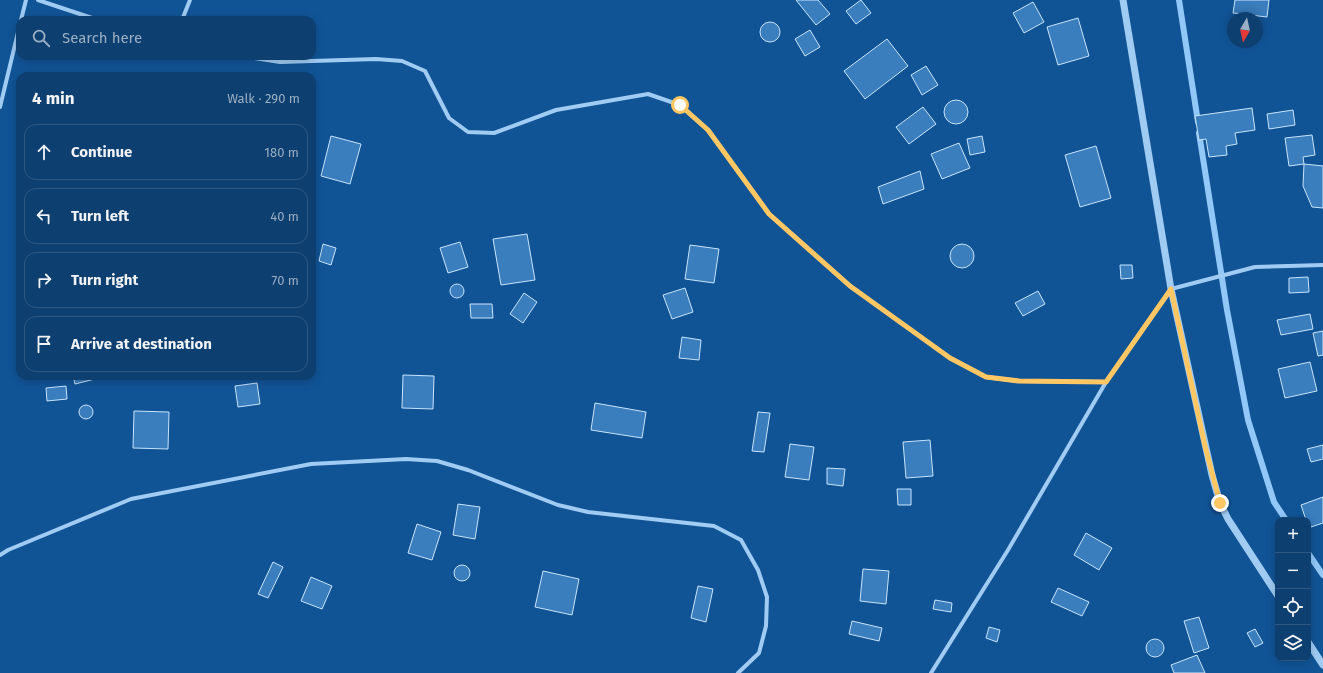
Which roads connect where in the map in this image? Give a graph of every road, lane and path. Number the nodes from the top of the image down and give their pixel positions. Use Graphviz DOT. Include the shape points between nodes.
graph roads {
  1 [pos="26,0"];
  2 [pos="38,0"];
  3 [pos="190,0"];
  4 [pos="1123,0"];
  5 [pos="22,16"];
  6 [pos="86,16"];
  7 [pos="184,16"];
  8 [pos="16,41"];
  9 [pos="267,60"];
  10 [pos="0,107"];
  11 [pos="1323,265"];
  12 [pos="1171,289"];
  13 [pos="1106,382"];
  14 [pos="0,555"];
  15 [pos="1275,591"];
  16 [pos="1311,647"];
  17 [pos="1323,665"];
  18 [pos="738,673"];
  19 [pos="931,673"];
  1 -- 5 [label="street"];
  2 -- 6 [label="street"];
  3 -- 7 [label="street"];
  4 -- 12 [label="street"];
  8 -- 10 [label="street"];
  9 -- 13 [label="street" via="402,61 425,71 449,118 468,132 494,133 556,110 648,94 680,105 708,130 769,214 850,286 950,358 986,377 1019,381"];
  11 -- 12 [label="street" via="1256,267"];
  12 -- 13 [label="street"];
  12 -- 15 [label="street" via="1220,503"];
  13 -- 19 [label="street" via="1008,550"];
  14 -- 18 [label="street" via="131,498 311,464 406,459 437,461 468,470 558,505 588,512 714,526 741,540 758,570 767,597 766,626 759,653"];
  16 -- 17 [label="street"];
}
